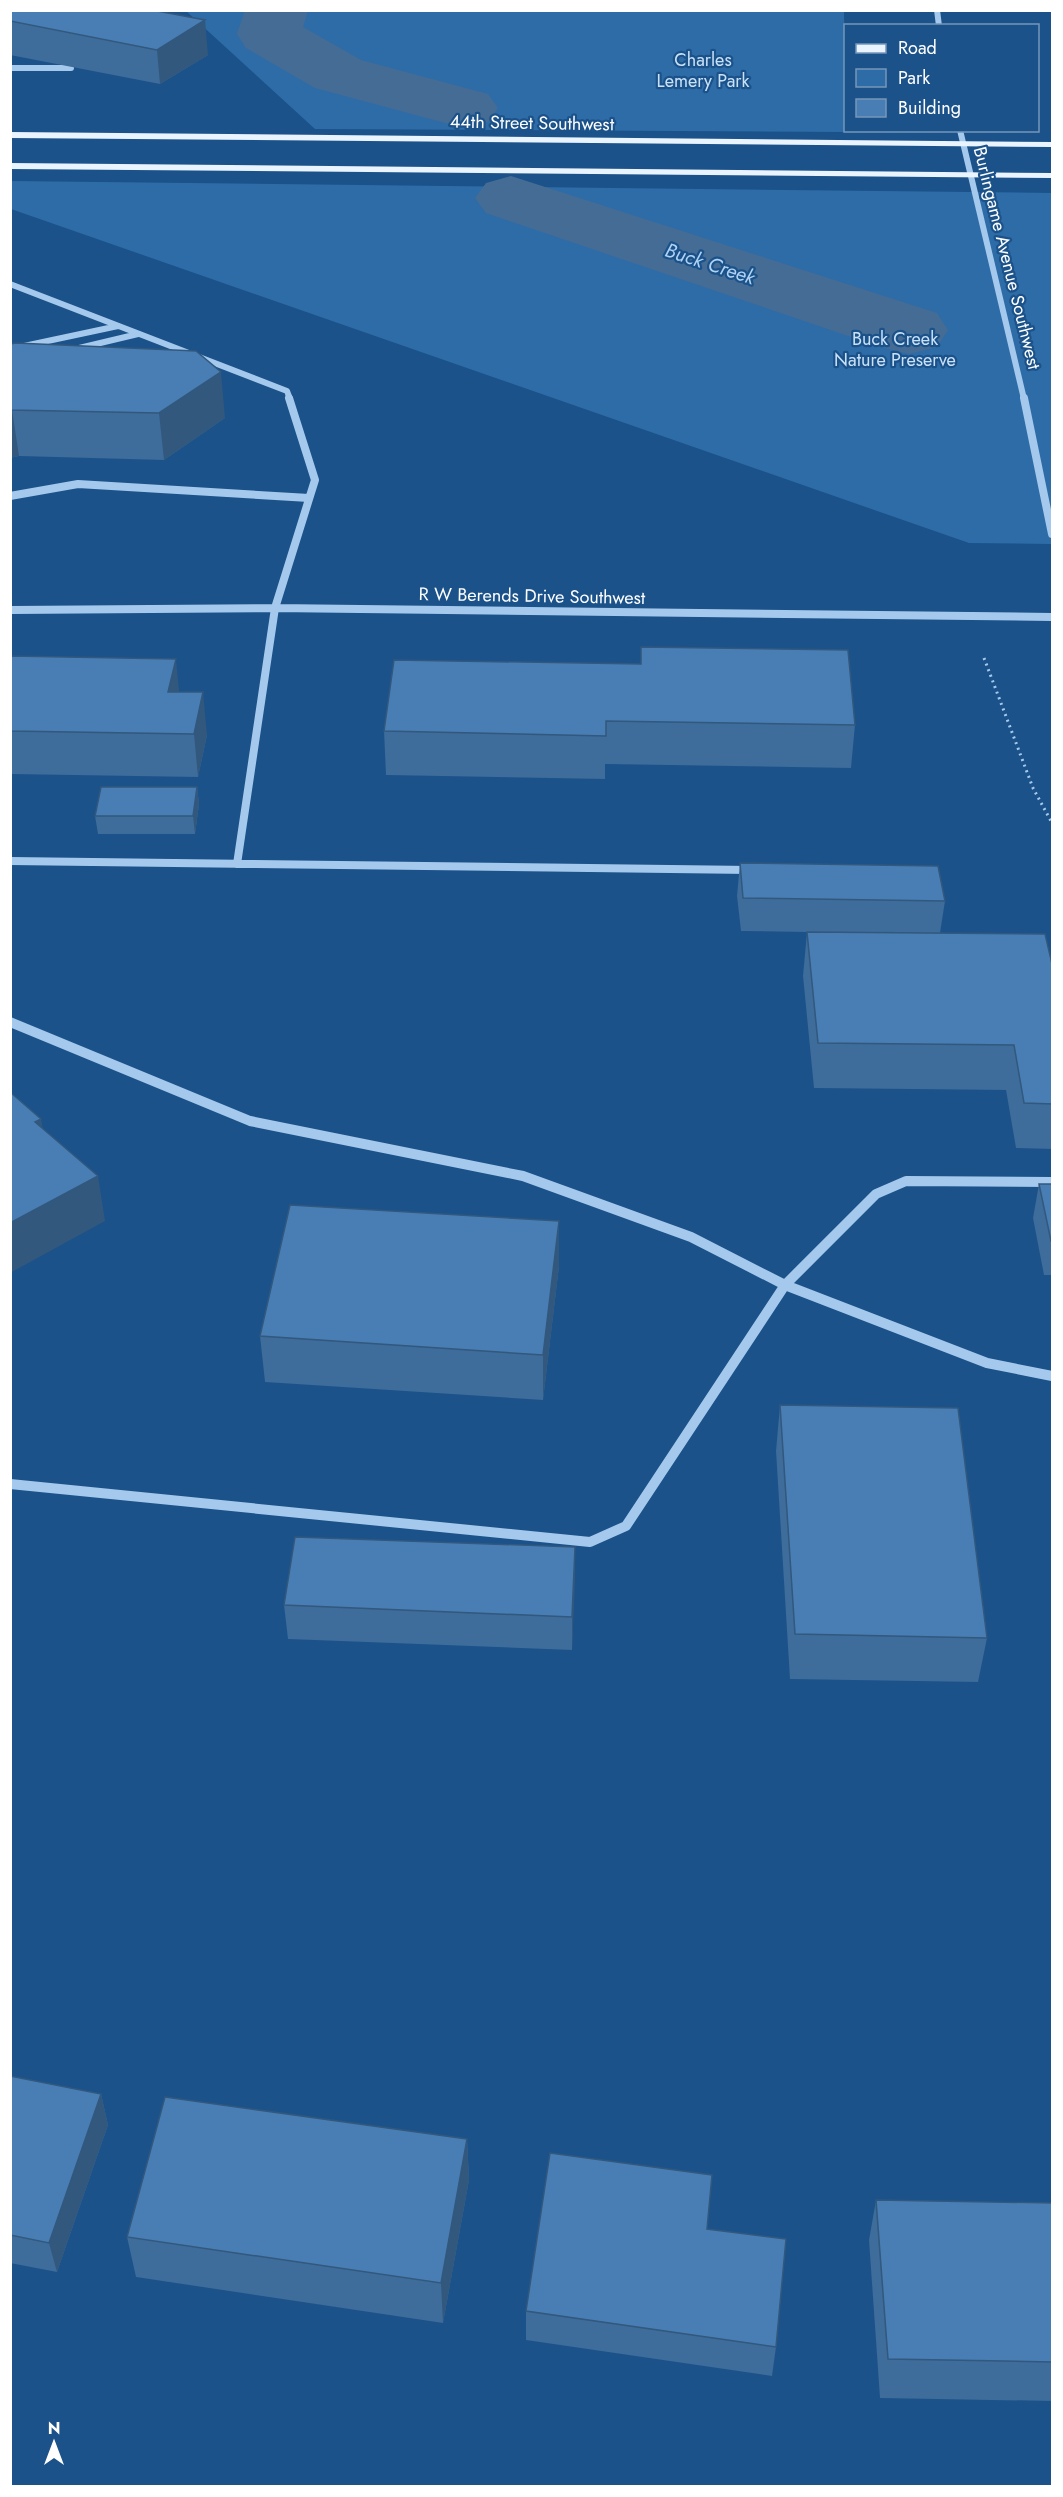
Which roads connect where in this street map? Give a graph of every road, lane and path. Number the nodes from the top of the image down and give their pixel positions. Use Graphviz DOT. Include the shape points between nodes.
graph roads {
  1 [pos="10,68"];
  2 [pos="71,68"];
  3 [pos="961,132"];
  4 [pos="10,135"];
  5 [pos="964,144"];
  6 [pos="1053,145"];
  7 [pos="10,166"];
  8 [pos="971,175"];
  9 [pos="1053,176"];
  10 [pos="10,285"];
  11 [pos="20,288"];
  12 [pos="10,290"];
  13 [pos="118,326"];
  14 [pos="138,334"];
  15 [pos="10,349"];
  16 [pos="69,351"];
  17 [pos="10,496"];
  18 [pos="309,498"];
  19 [pos="1053,534"];
  20 [pos="275,608"];
  21 [pos="10,610"];
  22 [pos="970,616"];
  23 [pos="1053,617"];
  24 [pos="1053,823"];
  25 [pos="10,861"];
  26 [pos="237,864"];
  27 [pos="756,870"];
  28 [pos="10,1022"];
  29 [pos="1053,1182"];
  30 [pos="785,1285"];
  31 [pos="1053,1376"];
  32 [pos="10,1484"];
  1 -- 2 [label="street"];
  3 -- 5 [label="street, Burlingame Avenue Southwest"];
  4 -- 5 [label="main road, 44th Street Southwest"];
  5 -- 6 [label="main road, 44th Street Southwest"];
  5 -- 8 [label="street, Burlingame Avenue Southwest"];
  7 -- 8 [label="main road"];
  8 -- 9 [label="main road"];
  8 -- 19 [label="street, Burlingame Avenue Southwest"];
  10 -- 11 [label="street"];
  11 -- 12 [label="street"];
  11 -- 13 [label="street"];
  13 -- 14 [label="street"];
  13 -- 15 [label="street"];
  14 -- 16 [label="street"];
  14 -- 18 [label="street" via="287,391 315,480"];
  17 -- 18 [label="street" via="78,484"];
  18 -- 20 [label="street"];
  20 -- 21 [label="street, R W Berends Drive Southwest"];
  20 -- 22 [label="street, R W Berends Drive Southwest"];
  20 -- 26 [label="street"];
  22 -- 23 [label="street, R W Berends Drive Southwest"];
  22 -- 24 [label="path" via="1033,788"];
  25 -- 26 [label="street"];
  26 -- 27 [label="street"];
  28 -- 30 [label="street" via="250,1121 523,1176 691,1237"];
  29 -- 30 [label="street" via="906,1181 876,1194"];
  30 -- 31 [label="street" via="987,1363"];
  30 -- 32 [label="street" via="626,1526 590,1542"];
}
